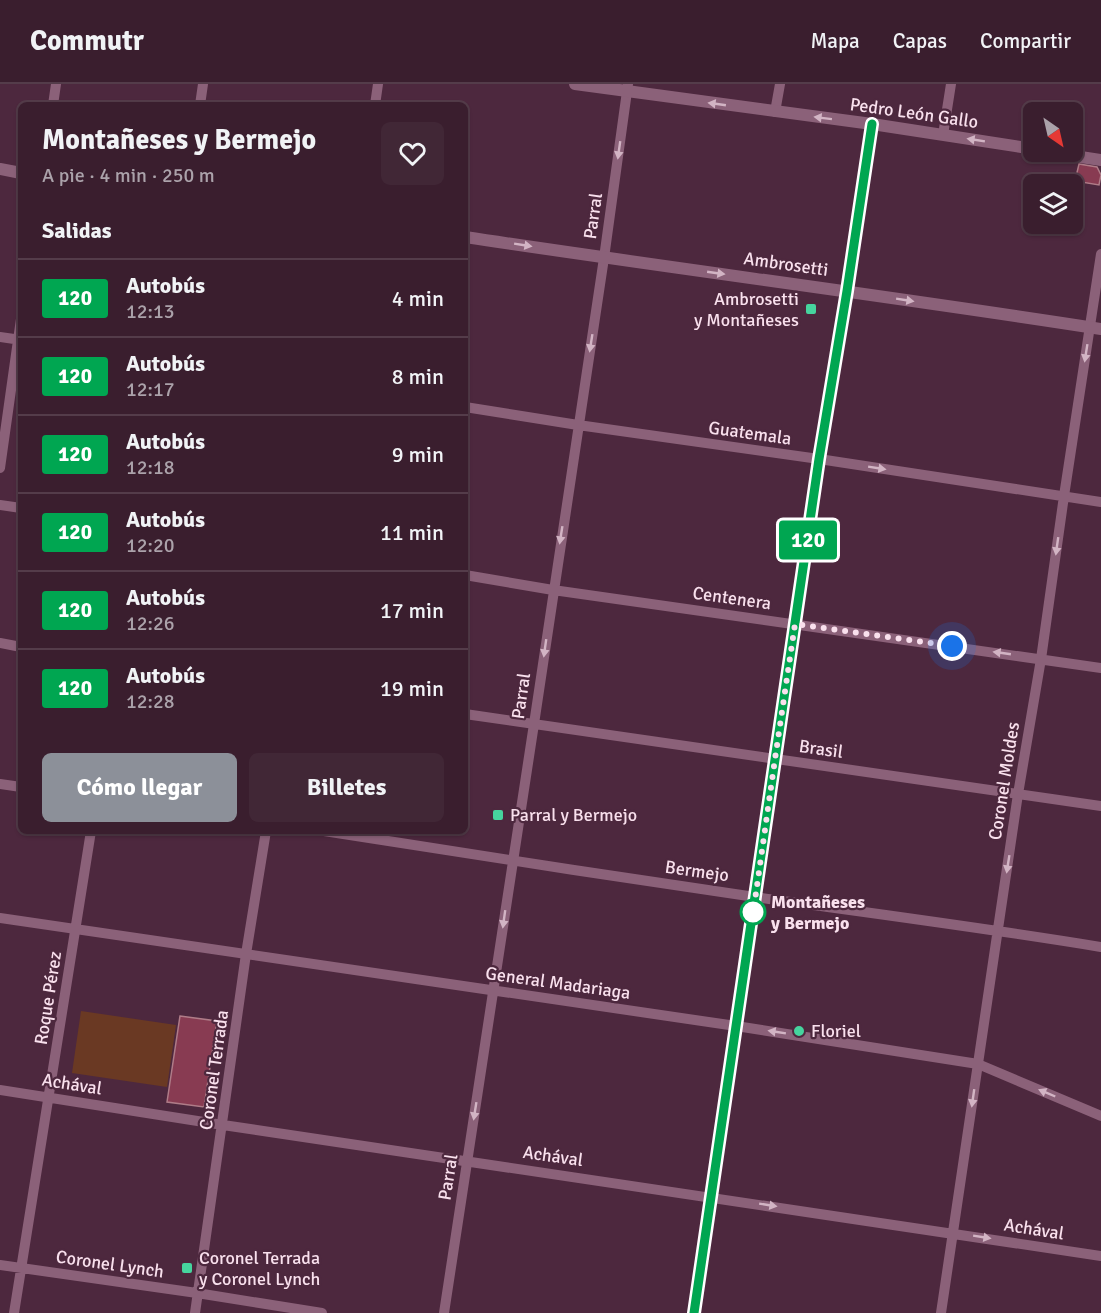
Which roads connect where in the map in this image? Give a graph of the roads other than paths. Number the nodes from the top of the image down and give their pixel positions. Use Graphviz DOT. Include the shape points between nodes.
graph roads {
  1 [pos="56,84"];
  2 [pos="203,84"];
  3 [pos="378,84"];
  4 [pos="575,84"];
  5 [pos="780,84"];
  6 [pos="951,84"];
  7 [pos="627,88"];
  8 [pos="53,102"];
  9 [pos="200,102"];
  10 [pos="375,102"];
  11 [pos="775,112"];
  12 [pos="872,124"];
  13 [pos="943,135"];
  14 [pos="1023,147"];
  15 [pos="1083,157"];
  16 [pos="1101,160"];
  17 [pos="0,169"];
  18 [pos="18,172"];
  19 [pos="468,237"];
  20 [pos="1101,254"];
  21 [pos="604,258"];
  22 [pos="847,291"];
  23 [pos="1095,328"];
  24 [pos="0,337"];
  25 [pos="18,340"];
  26 [pos="18,347"];
  27 [pos="468,407"];
  28 [pos="578,425"];
  29 [pos="819,459"];
  30 [pos="0,468"];
  31 [pos="1064,496"];
  32 [pos="1101,502"];
  33 [pos="0,505"];
  34 [pos="18,508"];
  35 [pos="468,576"];
  36 [pos="553,590"];
  37 [pos="795,624"];
  38 [pos="0,643"];
  39 [pos="18,646"];
  40 [pos="1041,659"];
  41 [pos="1101,668"];
  42 [pos="468,714"];
  43 [pos="534,724"];
  44 [pos="775,759"];
  45 [pos="0,783"];
  46 [pos="18,786"];
  47 [pos="1018,794"];
  48 [pos="1101,806"];
  49 [pos="91,834"];
  50 [pos="266,834"];
  51 [pos="343,834"];
  52 [pos="513,861"];
  53 [pos="755,897"];
  54 [pos="0,918"];
  55 [pos="76,930"];
  56 [pos="998,930"];
  57 [pos="1101,947"];
  58 [pos="246,954"];
  59 [pos="494,991"];
  60 [pos="736,1026"];
  61 [pos="978,1064"];
  62 [pos="0,1090"];
  63 [pos="49,1097"];
  64 [pos="1101,1116"];
  65 [pos="223,1125"];
  66 [pos="468,1161"];
  67 [pos="710,1196"];
  68 [pos="953,1233"];
  69 [pos="1101,1256"];
  70 [pos="0,1265"];
  71 [pos="21,1269"];
  72 [pos="197,1293"];
  73 [pos="15,1313"];
  74 [pos="195,1313"];
  75 [pos="322,1313"];
  76 [pos="444,1313"];
  77 [pos="694,1313"];
  78 [pos="941,1313"];
  1 -- 8 [label="street"];
  2 -- 9 [label="street"];
  3 -- 10 [label="street"];
  4 -- 7 [label="street, Pedro León Gallo"];
  5 -- 11 [label="street"];
  6 -- 13 [label="street"];
  11 -- 7 [label="street, Pedro León Gallo, one-way"];
  7 -- 21 [label="street, Parral, one-way"];
  12 -- 11 [label="street, Pedro León Gallo, one-way"];
  12 -- 13 [label="street, Pedro León Gallo"];
  12 -- 22 [label="street"];
  14 -- 13 [label="street, Pedro León Gallo, one-way"];
  15 -- 16 [label="street"];
  17 -- 18 [label="street"];
  19 -- 21 [label="street, Ambrosetti, one-way"];
  20 -- 23 [label="street, Coronel Moldes"];
  21 -- 22 [label="street, Ambrosetti, one-way"];
  21 -- 28 [label="street, Parral, one-way"];
  22 -- 23 [label="street, Ambrosetti, one-way"];
  22 -- 29 [label="street"];
  23 -- 31 [label="street, Coronel Moldes, one-way"];
  24 -- 25 [label="street"];
  26 -- 30 [label="street"];
  27 -- 28 [label="street, Guatemala"];
  28 -- 29 [label="street, Guatemala"];
  28 -- 36 [label="street, Parral, one-way"];
  29 -- 31 [label="street, Guatemala, one-way"];
  29 -- 37 [label="street"];
  31 -- 32 [label="street, Guatemala"];
  31 -- 40 [label="street, Coronel Moldes, one-way"];
  33 -- 34 [label="street"];
  35 -- 36 [label="street, Centenera"];
  36 -- 37 [label="street, Centenera"];
  36 -- 43 [label="street, Parral, one-way"];
  40 -- 37 [label="street, Centenera, one-way"];
  37 -- 44 [label="street"];
  38 -- 39 [label="street"];
  40 -- 41 [label="street, Centenera"];
  40 -- 47 [label="street, Coronel Moldes"];
  42 -- 43 [label="street, Brasil"];
  43 -- 44 [label="street, Brasil"];
  43 -- 52 [label="street, Parral"];
  44 -- 47 [label="street, Brasil"];
  44 -- 53 [label="street"];
  45 -- 46 [label="street"];
  47 -- 48 [label="street, Brasil"];
  47 -- 56 [label="street, Coronel Moldes, one-way"];
  49 -- 55 [label="street, Roque Pérez"];
  50 -- 58 [label="street, Coronel Terrada"];
  51 -- 52 [label="street, Bermejo"];
  52 -- 53 [label="street, Bermejo"];
  52 -- 59 [label="street, Parral, one-way"];
  53 -- 56 [label="street, Bermejo"];
  53 -- 60 [label="street"];
  54 -- 55 [label="street, General Madariaga"];
  55 -- 58 [label="street, General Madariaga"];
  55 -- 63 [label="street, Roque Pérez"];
  56 -- 57 [label="street, Bermejo"];
  56 -- 61 [label="street, Coronel Moldes"];
  58 -- 59 [label="street, General Madariaga"];
  58 -- 65 [label="street, Coronel Terrada"];
  59 -- 60 [label="street, General Madariaga"];
  59 -- 66 [label="street, Parral, one-way"];
  61 -- 60 [label="street, General Madariaga, one-way"];
  60 -- 67 [label="street"];
  64 -- 61 [label="street, General Madariaga, one-way"];
  61 -- 68 [label="street, Coronel Moldes, one-way"];
  62 -- 63 [label="street, Achával"];
  63 -- 65 [label="street, Achával"];
  63 -- 71 [label="street, Roque Pérez"];
  65 -- 66 [label="street, Achával"];
  65 -- 72 [label="street, Coronel Terrada"];
  66 -- 67 [label="street, Achával"];
  66 -- 76 [label="street, Parral"];
  67 -- 68 [label="street, Achával, one-way"];
  67 -- 77 [label="street"];
  68 -- 69 [label="street, Achával, one-way"];
  68 -- 78 [label="street, Coronel Moldes"];
  70 -- 71 [label="street, Coronel Lynch"];
  71 -- 72 [label="street, Coronel Lynch"];
  71 -- 73 [label="street, Roque Pérez"];
  72 -- 74 [label="street, Coronel Terrada"];
  72 -- 75 [label="street, Coronel Lynch"];
}
